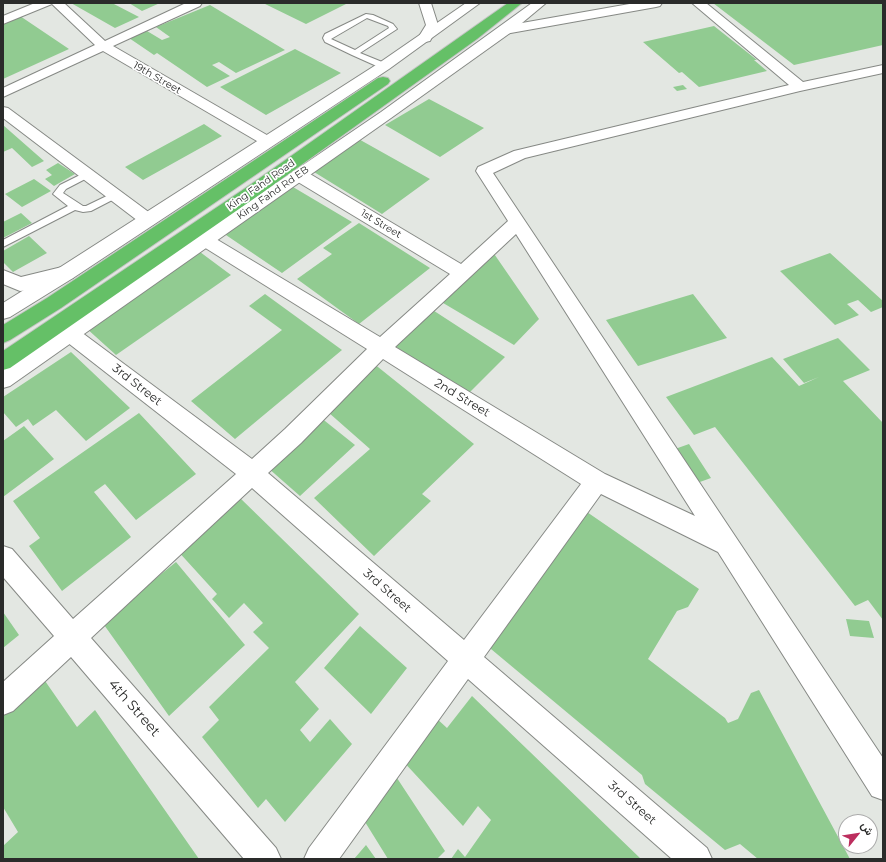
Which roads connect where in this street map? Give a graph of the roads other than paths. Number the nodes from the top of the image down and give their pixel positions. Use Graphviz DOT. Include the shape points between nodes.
graph roads {
  1 [pos="46,3"];
  2 [pos="56,3"];
  3 [pos="196,3"];
  4 [pos="425,3"];
  5 [pos="474,3"];
  6 [pos="516,3"];
  7 [pos="540,3"];
  8 [pos="656,3"];
  9 [pos="698,3"];
  10 [pos="3,20"];
  11 [pos="505,30"];
  12 [pos="465,33"];
  13 [pos="425,38"];
  14 [pos="103,46"];
  15 [pos="355,53"];
  16 [pos="384,66"];
  17 [pos="883,70"];
  18 [pos="800,87"];
  19 [pos="3,93"];
  20 [pos="3,111"];
  21 [pos="266,141"];
  22 [pos="88,174"];
  23 [pos="299,175"];
  24 [pos="116,195"];
  25 [pos="76,206"];
  26 [pos="148,220"];
  27 [pos="517,223"];
  28 [pos="205,240"];
  29 [pos="3,244"];
  30 [pos="66,273"];
  31 [pos="463,273"];
  32 [pos="3,277"];
  33 [pos="3,312"];
  34 [pos="70,334"];
  35 [pos="3,335"];
  36 [pos="380,348"];
  37 [pos="3,362"];
  38 [pos="3,380"];
  39 [pos="252,474"];
  40 [pos="597,481"];
  41 [pos="727,544"];
  42 [pos="3,558"];
  43 [pos="73,637"];
  44 [pos="466,659"];
  45 [pos="3,701"];
  46 [pos="883,784"];
  47 [pos="265,859"];
  48 [pos="320,859"];
  49 [pos="696,859"];
  1 -- 10 [label="street"];
  2 -- 14 [label="street, 19th Street"];
  3 -- 14 [label="street"];
  4 -- 13 [label="street" via="432,25"];
  5 -- 13 [label="street"];
  6 -- 12 [label="highway, King Fahd Road"];
  7 -- 11 [label="street, King Fahd Rd EB"];
  8 -- 11 [label="street"];
  9 -- 18 [label="street"];
  11 -- 23 [label="street, King Fahd Rd EB"];
  12 -- 35 [label="highway, King Fahd Road"];
  12 -- 37 [label="highway, King Fahd Road" via="256,189"];
  13 -- 16 [label="street"];
  14 -- 19 [label="street"];
  14 -- 21 [label="street, 19th Street"];
  15 -- 15 [label="lane" via="328,40 328,36 366,16 393,27"];
  15 -- 16 [label="lane"];
  16 -- 21 [label="street"];
  17 -- 18 [label="street"];
  18 -- 27 [label="street" via="520,154 484,171"];
  20 -- 22 [label="street"];
  21 -- 26 [label="street"];
  22 -- 24 [label="street"];
  22 -- 25 [label="lane" via="63,187 58,194"];
  23 -- 28 [label="street, King Fahd Rd EB"];
  23 -- 31 [label="street, 1st Street"];
  24 -- 25 [label="lane" via="88,209 83,210"];
  24 -- 26 [label="street"];
  25 -- 29 [label="lane"];
  26 -- 30 [label="street"];
  27 -- 31 [label="street"];
  27 -- 41 [label="street"];
  28 -- 34 [label="street, King Fahd Rd EB"];
  28 -- 36 [label="street, 2nd Street"];
  30 -- 32 [label="street" via="30,284 20,284"];
  30 -- 33 [label="street"];
  31 -- 36 [label="street"];
  34 -- 38 [label="street, King Fahd Rd EB"];
  34 -- 39 [label="street, 3rd Street"];
  36 -- 39 [label="street"];
  36 -- 40 [label="street, 2nd Street"];
  39 -- 43 [label="street"];
  39 -- 44 [label="street, 3rd Street"];
  40 -- 41 [label="street, 2nd Street"];
  40 -- 44 [label="street"];
  41 -- 46 [label="street"];
  42 -- 43 [label="street, 4th Street"];
  43 -- 45 [label="street"];
  43 -- 47 [label="street, 4th Street"];
  44 -- 48 [label="street"];
  44 -- 49 [label="street, 3rd Street"];
}
